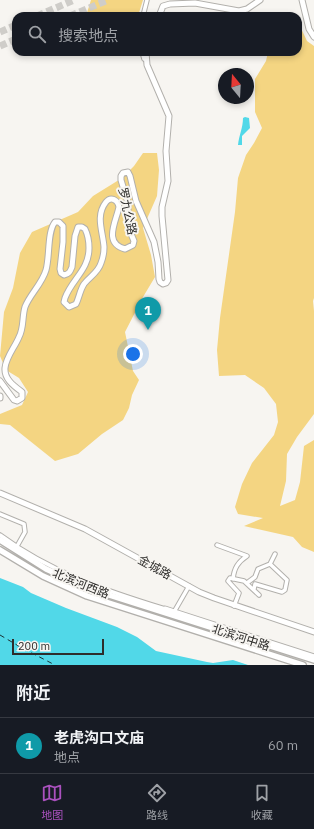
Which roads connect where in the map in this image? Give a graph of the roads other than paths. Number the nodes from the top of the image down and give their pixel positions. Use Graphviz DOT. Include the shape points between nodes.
graph roads {
  1 [pos="147,0"];
  2 [pos="260,0"];
  3 [pos="302,0"];
  4 [pos="144,12"];
  5 [pos="161,12"];
  6 [pos="314,38"];
  7 [pos="143,56"];
  8 [pos="146,56"];
  9 [pos="146,60"];
  10 [pos="0,381"];
  11 [pos="0,492"];
  12 [pos="0,514"];
  13 [pos="0,535"];
  14 [pos="0,540"];
  15 [pos="217,545"];
  16 [pos="16,548"];
  17 [pos="0,550"];
  18 [pos="275,554"];
  19 [pos="270,564"];
  20 [pos="233,579"];
  21 [pos="247,583"];
  22 [pos="188,586"];
  23 [pos="254,589"];
  24 [pos="259,595"];
  25 [pos="234,606"];
  26 [pos="168,612"];
  27 [pos="162,620"];
  28 [pos="314,632"];
  29 [pos="314,657"];
  30 [pos="314,660"];
  31 [pos="303,665"];
  1 -- 4 [label="street"];
  2 -- 5 [label="street" via="239,11 195,3 170,4 163,6"];
  3 -- 6 [label="street" via="307,24"];
  7 -- 9 [label="street"];
  8 -- 9 [label="street, 罗九公路"];
  9 -- 10 [label="street, 罗九公路" via="169,116 166,151 168,181 162,207 168,280 163,284 160,282 154,242 136,201 130,176 128,172 123,173 121,180 128,203 128,223 134,245 125,249 113,240 112,229 119,203 111,199 107,201 100,217 104,248 99,268 85,284 76,304 69,307 64,302 65,298 86,264 89,240 85,229 78,227 72,267 70,272 64,275 60,269 63,226 55,222 51,230 46,269 26,306 20,336 5,369 8,380 22,392 22,398 14,400"];
  11 -- 22 [label="street, 金城路" via="85,529"];
  12 -- 16 [label="street" via="24,524 25,532"];
  13 -- 16 [label="street"];
  14 -- 16 [label="main road, 北滨河西路"];
  15 -- 20 [label="street" via="247,556 234,570"];
  16 -- 26 [label="main road, 北滨河西路" via="46,569 90,589"];
  17 -- 27 [label="main road, 北滨河西路" via="43,576 87,596"];
  18 -- 19 [label="street"];
  19 -- 21 [label="street" via="258,569 255,577"];
  19 -- 23 [label="street" via="287,580 285,590 282,592 255,584"];
  20 -- 21 [label="street"];
  20 -- 25 [label="street" via="230,578 228,581 239,593"];
  21 -- 23 [label="street"];
  22 -- 25 [label="street, 金城路"];
  22 -- 26 [label="street"];
  23 -- 24 [label="street"];
  25 -- 28 [label="street, 金城路"];
  26 -- 29 [label="street"];
  26 -- 30 [label="main road, 北滨河中路"];
  27 -- 31 [label="main road, 北滨河中路"];
}
